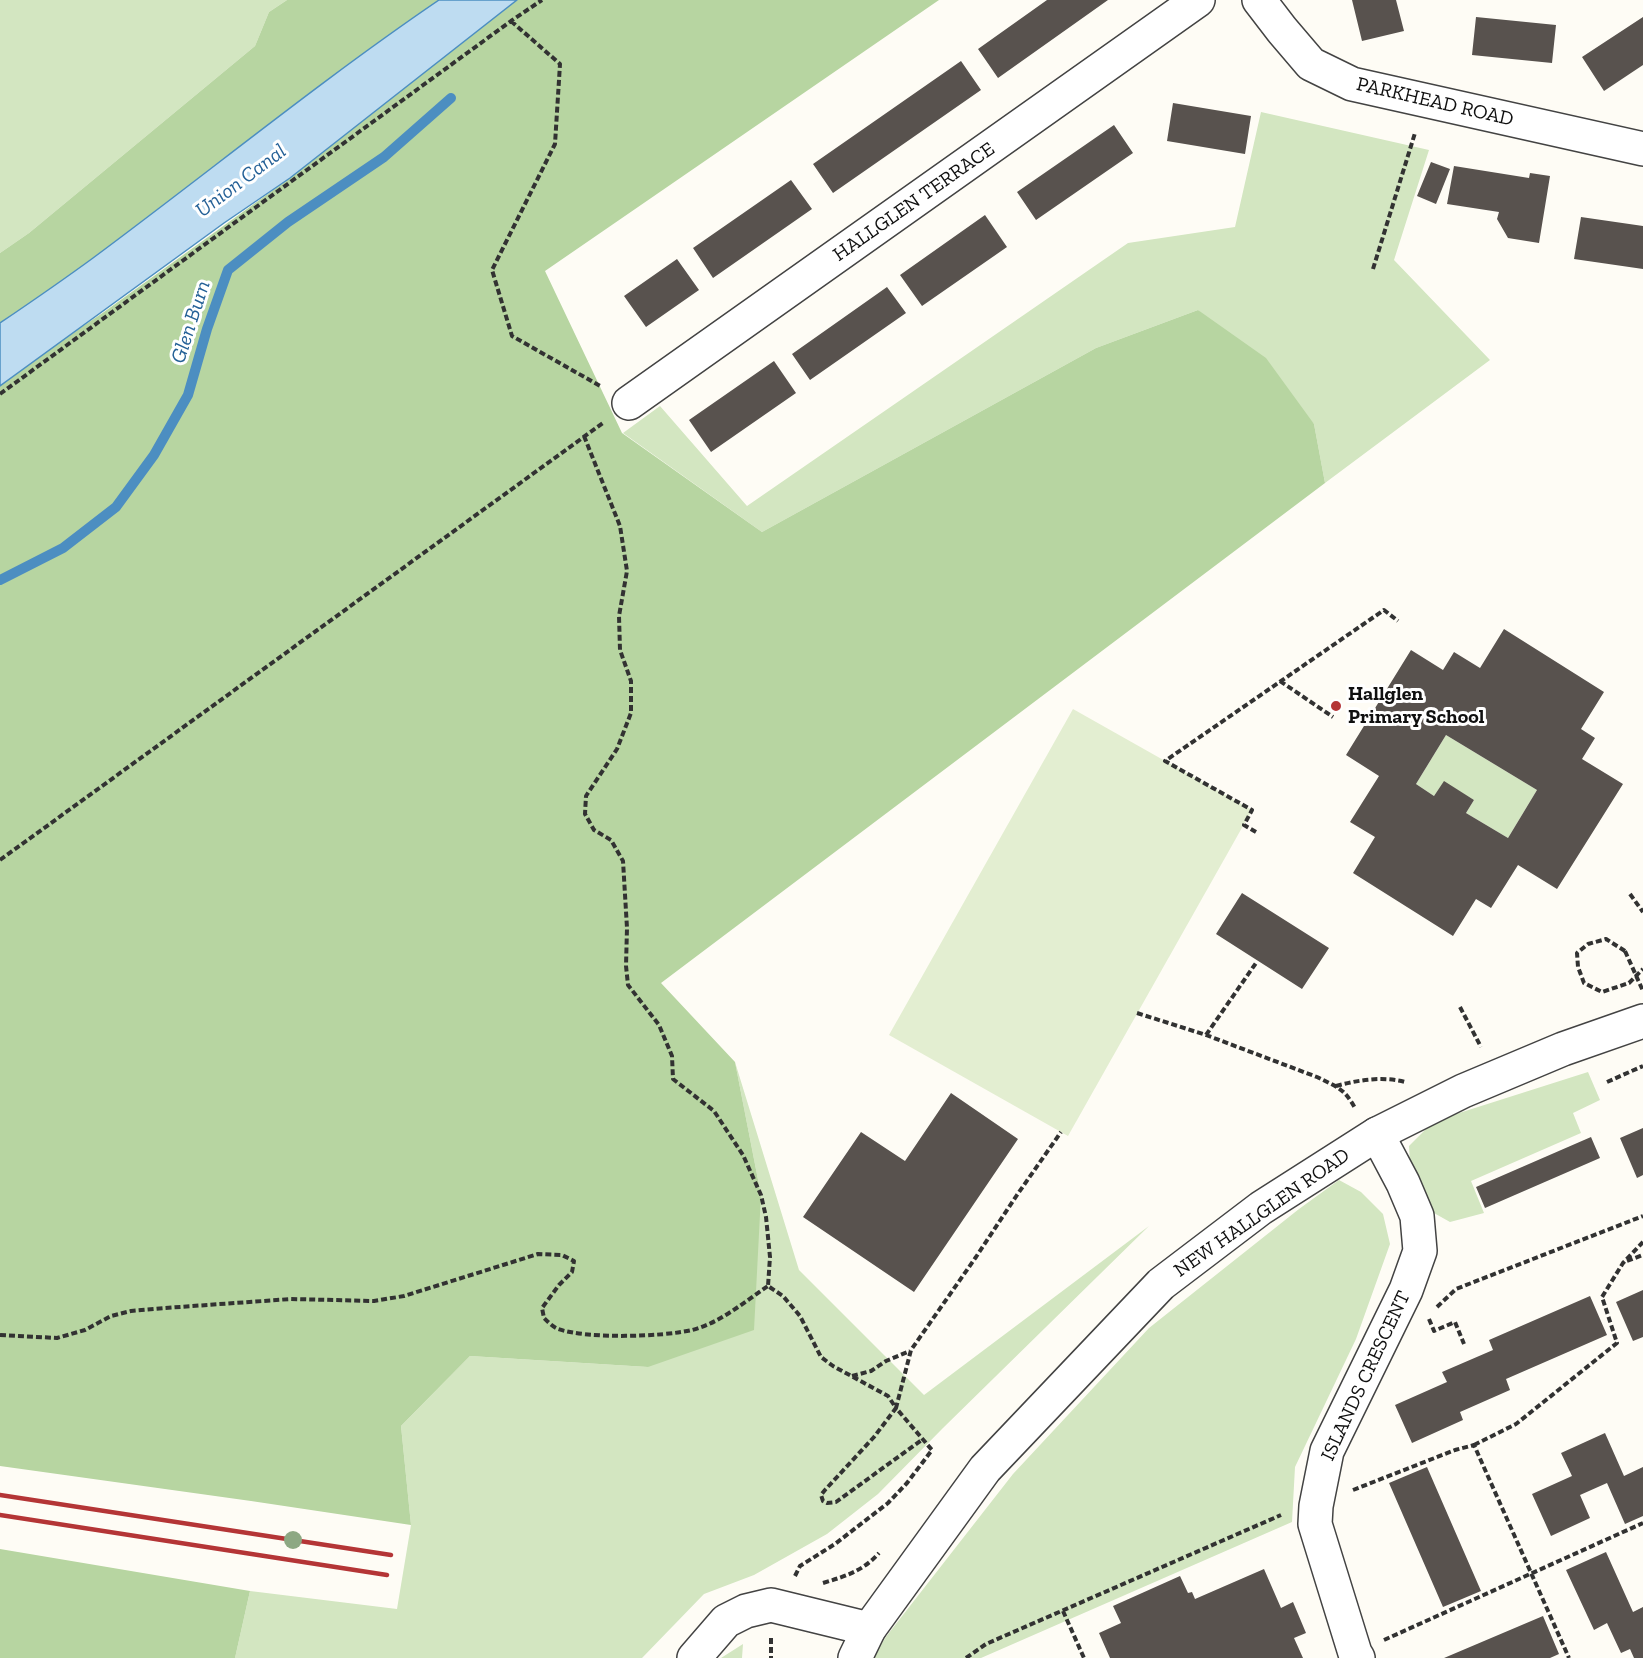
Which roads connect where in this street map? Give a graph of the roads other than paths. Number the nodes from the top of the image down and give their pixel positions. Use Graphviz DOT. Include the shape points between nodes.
graph roads {
  1 [pos="1198,0"];
  2 [pos="1259,0"];
  3 [pos="1643,149"];
  4 [pos="629,403"];
  5 [pos="1643,1021"];
  6 [pos="1368,1124"];
  7 [pos="862,1644"];
  8 [pos="1356,1655"];
  9 [pos="694,1658"];
  1 -- 4 [label="street, HALLGLEN TERRACE"];
  2 -- 3 [label="street, PARKHEAD ROAD" via="1311,64 1352,84"];
  5 -- 6 [label="street, NEW HALLGLEN ROAD"];
  6 -- 7 [label="street, NEW HALLGLEN ROAD" via="1161,1284 985,1469"];
  6 -- 8 [label="street, ISLANDS CRESCENT" via="1403,1183 1417,1216 1420,1251 1406,1290 1327,1451 1316,1506 1315,1524"];
  7 -- 9 [label="street" via="771,1605 726,1621"];
}
